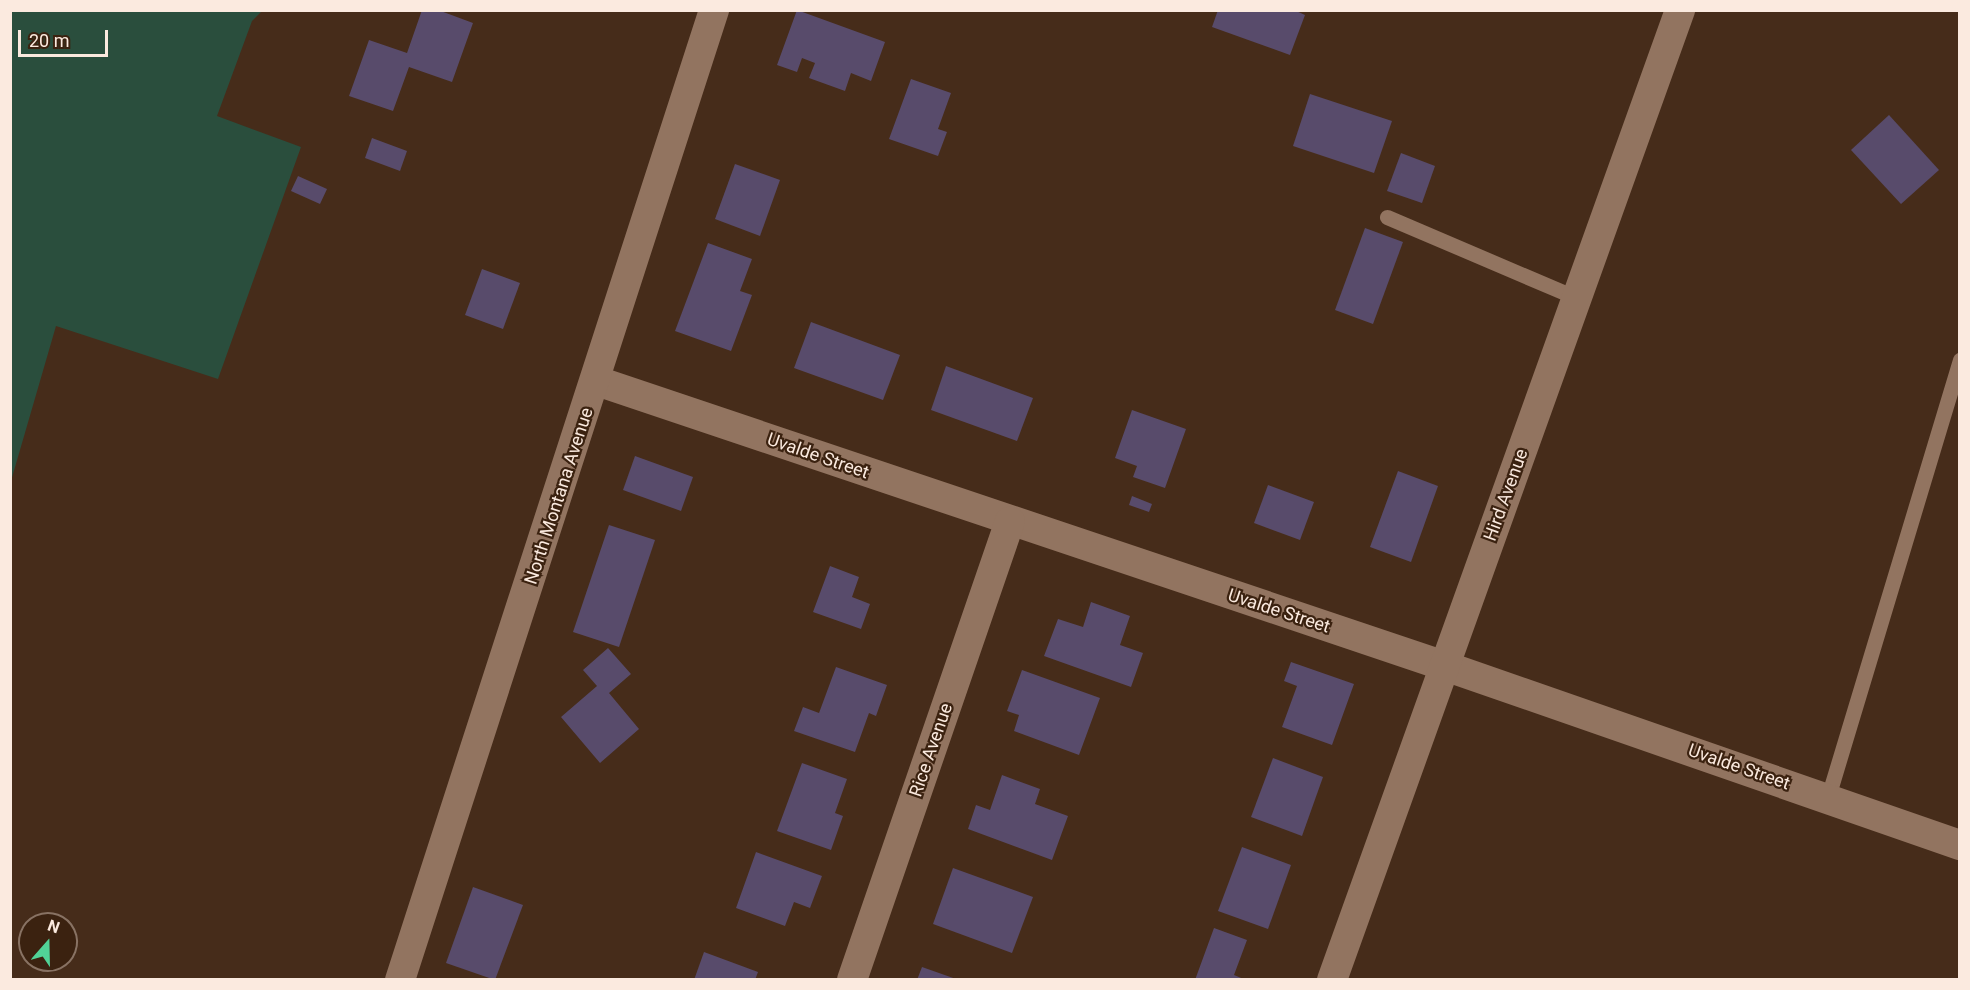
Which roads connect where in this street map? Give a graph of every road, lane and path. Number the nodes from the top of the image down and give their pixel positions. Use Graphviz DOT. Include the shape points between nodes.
graph roads {
  1 [pos="714,10"];
  2 [pos="1680,10"];
  3 [pos="1387,217"];
  4 [pos="1577,298"];
  5 [pos="1959,359"];
  6 [pos="597,381"];
  7 [pos="1010,521"];
  8 [pos="1445,666"];
  9 [pos="1828,797"];
  10 [pos="1959,845"];
  11 [pos="400,980"];
  12 [pos="852,980"];
  13 [pos="1332,980"];
  1 -- 6 [label="street, North Montana Avenue"];
  2 -- 4 [label="street, Hird Avenue"];
  3 -- 4 [label="lane"];
  4 -- 8 [label="street, Hird Avenue"];
  5 -- 9 [label="lane"];
  6 -- 7 [label="street, Uvalde Street"];
  6 -- 11 [label="street, North Montana Avenue"];
  7 -- 8 [label="street, Uvalde Street"];
  7 -- 12 [label="street, Rice Avenue"];
  8 -- 9 [label="street, Uvalde Street"];
  8 -- 13 [label="street, Hird Avenue"];
  9 -- 10 [label="street, Uvalde Street"];
}
